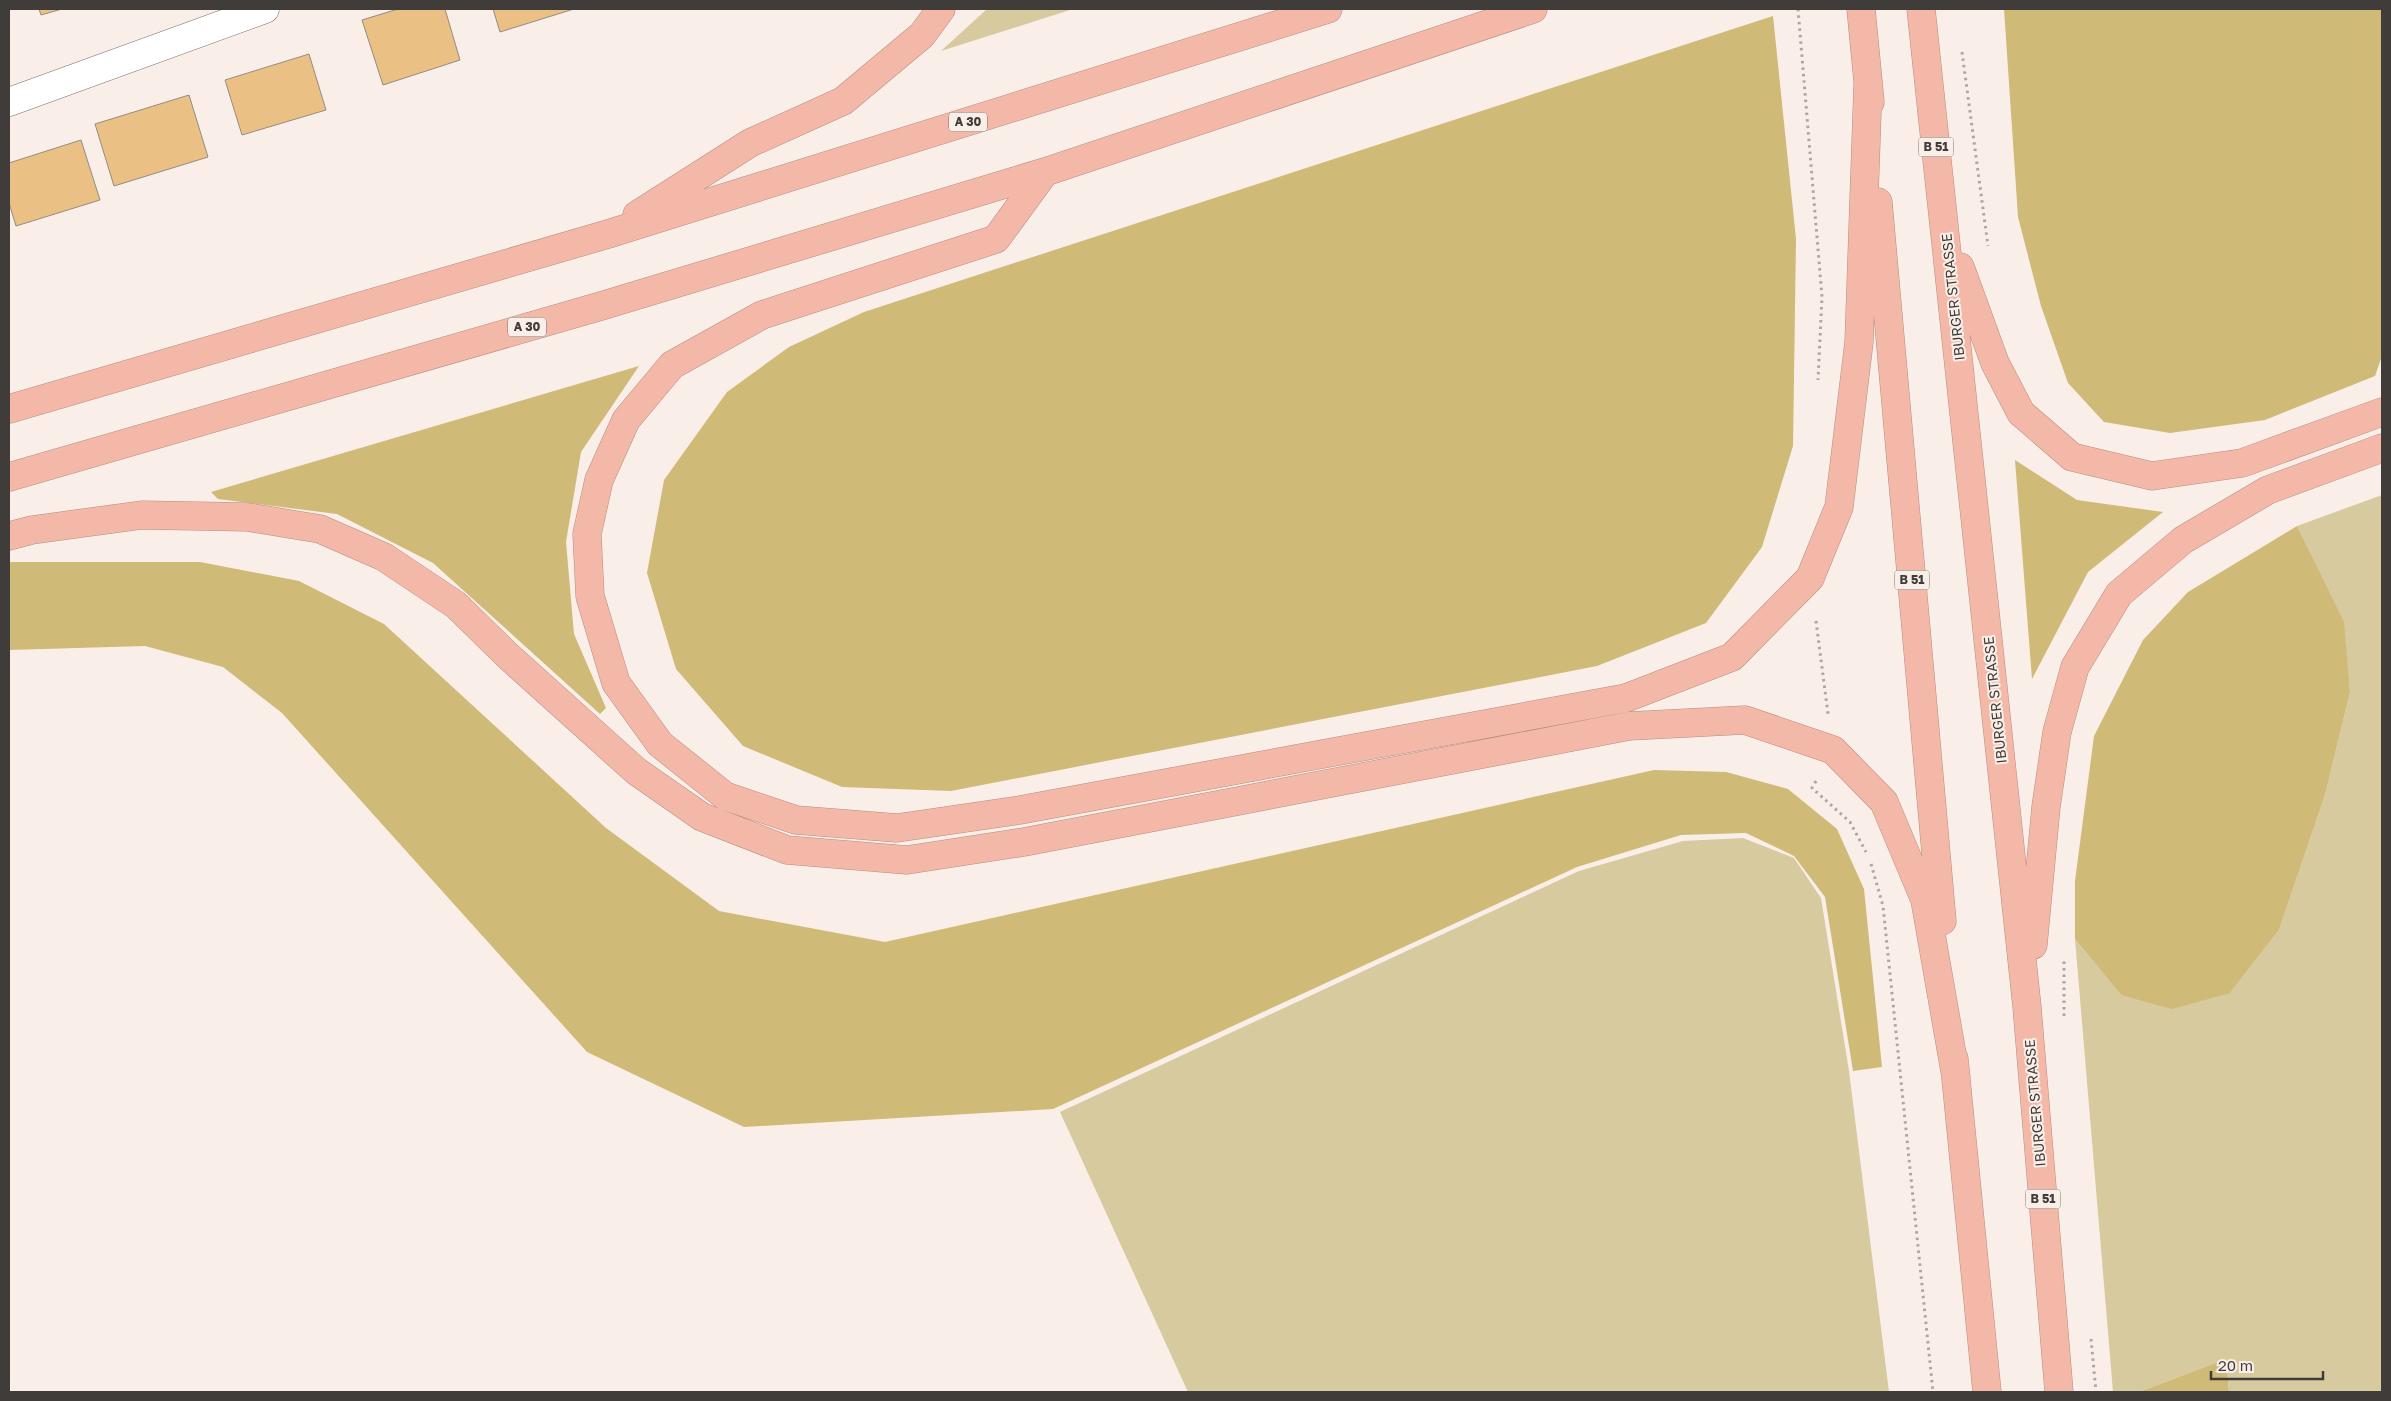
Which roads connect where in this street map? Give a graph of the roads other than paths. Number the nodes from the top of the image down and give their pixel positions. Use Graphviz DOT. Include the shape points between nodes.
graph roads {
  1 [pos="265,9"];
  2 [pos="941,9"];
  3 [pos="1328,9"];
  4 [pos="1533,9"];
  5 [pos="1861,9"];
  6 [pos="1921,9"];
  7 [pos="1868,84"];
  8 [pos="9,102"];
  9 [pos="1044,172"];
  10 [pos="1945,227"];
  11 [pos="608,234"];
  12 [pos="9,410"];
  13 [pos="2382,412"];
  14 [pos="2382,448"];
  15 [pos="9,477"];
  16 [pos="9,536"];
  17 [pos="2027,1007"];
  18 [pos="1956,1077"];
  19 [pos="1987,1392"];
  20 [pos="2059,1392"];
  1 -- 8 [label="street"];
  2 -- 11 [label="highway" via="922,35 843,101 750,143"];
  3 -- 11 [label="highway, A 30"];
  4 -- 9 [label="highway, A 30"];
  5 -- 7 [label="highway, B 51"];
  6 -- 10 [label="highway, IBURGER STRASSE / B 51"];
  7 -- 9 [label="highway" via="1859,342 1839,507 1810,578 1732,657 1626,698 1020,810 897,828 796,820 725,796 660,744 616,683 590,596 587,534 599,480 626,420 672,366 762,315 996,239"];
  7 -- 18 [label="highway, B 51"];
  9 -- 15 [label="highway, A 30" via="600,306"];
  10 -- 13 [label="highway" via="1995,363 2021,413 2072,457 2152,476 2242,463"];
  10 -- 17 [label="highway, IBURGER STRASSE / B 51"];
  11 -- 12 [label="highway, A 30"];
  14 -- 17 [label="highway" via="2268,490 2183,540 2119,594 2076,667 2057,732 2046,806"];
  16 -- 18 [label="highway" via="142,515 247,517 320,529 384,556 456,605 636,771 702,816 787,850 907,860 1024,842 1629,726 1745,720 1833,750 1884,802 1925,900"];
  17 -- 20 [label="highway, IBURGER STRASSE / B 51"];
  18 -- 19 [label="highway, B 51"];
}
